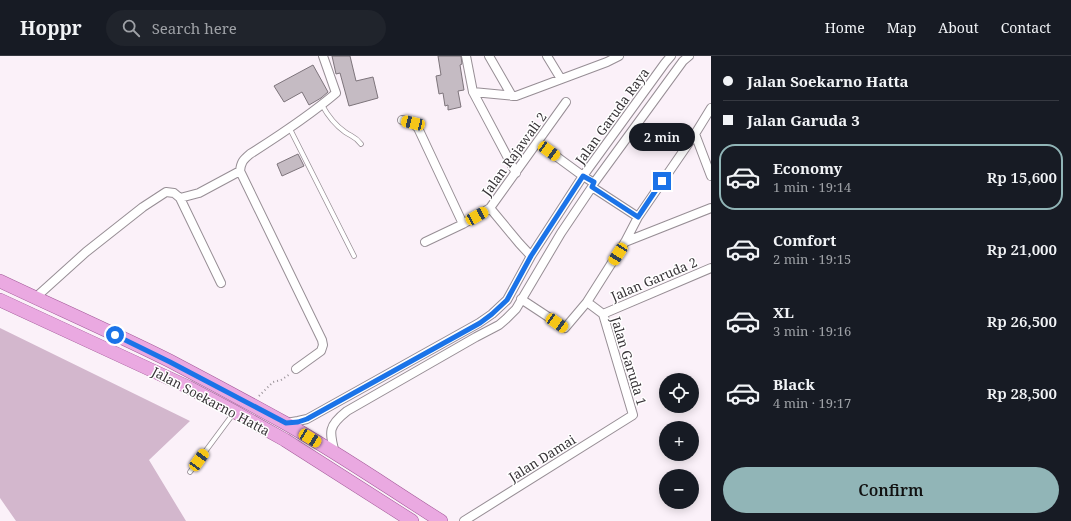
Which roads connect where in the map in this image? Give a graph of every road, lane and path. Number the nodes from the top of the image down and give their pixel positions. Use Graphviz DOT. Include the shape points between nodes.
graph roads {
  1 [pos="323,56"];
  2 [pos="466,56"];
  3 [pos="489,56"];
  4 [pos="547,56"];
  5 [pos="619,56"];
  6 [pos="671,56"];
  7 [pos="689,56"];
  8 [pos="606,59"];
  9 [pos="561,79"];
  10 [pos="474,92"];
  11 [pos="512,96"];
  12 [pos="566,102"];
  13 [pos="322,105"];
  14 [pos="711,108"];
  15 [pos="402,120"];
  16 [pos="290,129"];
  17 [pos="695,134"];
  18 [pos="538,143"];
  19 [pos="361,144"];
  20 [pos="240,171"];
  21 [pos="516,173"];
  22 [pos="583,176"];
  23 [pos="711,176"];
  24 [pos="593,185"];
  25 [pos="180,198"];
  26 [pos="490,208"];
  27 [pos="711,208"];
  28 [pos="638,217"];
  29 [pos="463,224"];
  30 [pos="425,242"];
  31 [pos="625,242"];
  32 [pos="354,256"];
  33 [pos="531,256"];
  34 [pos="711,268"];
  35 [pos="0,282"];
  36 [pos="221,283"];
  37 [pos="35,298"];
  38 [pos="521,299"];
  39 [pos="0,300"];
  40 [pos="587,302"];
  41 [pos="603,314"];
  42 [pos="115,335"];
  43 [pos="107,350"];
  44 [pos="296,369"];
  45 [pos="251,405"];
  46 [pos="235,412"];
  47 [pos="633,415"];
  48 [pos="286,423"];
  49 [pos="335,453"];
  50 [pos="190,472"];
  51 [pos="412,521"];
  52 [pos="441,521"];
  53 [pos="464,521"];
  1 -- 13 [label="street" via="336,93"];
  2 -- 10 [label="street"];
  3 -- 11 [label="street"];
  4 -- 9 [label="street"];
  5 -- 8 [label="street"];
  6 -- 22 [label="street, Jalan Garuda Raya"];
  7 -- 24 [label="street, Jalan Garuda Raya"];
  8 -- 9 [label="street"];
  9 -- 11 [label="street"];
  10 -- 11 [label="street"];
  10 -- 21 [label="street"];
  12 -- 18 [label="street, Jalan Rajawali 2"];
  13 -- 16 [label="street"];
  13 -- 19 [label="lane" via="338,126"];
  14 -- 17 [label="street"];
  15 -- 29 [label="street" via="413,123 418,128"];
  16 -- 20 [label="street" via="244,159"];
  16 -- 32 [label="lane"];
  17 -- 23 [label="street"];
  17 -- 28 [label="street"];
  18 -- 21 [label="street, Jalan Rajawali 2"];
  18 -- 22 [label="street"];
  20 -- 25 [label="street" via="199,193"];
  20 -- 44 [label="street" via="322,340 321,352"];
  21 -- 26 [label="street, Jalan Rajawali 2"];
  22 -- 24 [label="street"];
  22 -- 33 [label="street, Jalan Garuda Raya"];
  24 -- 28 [label="street"];
  24 -- 38 [label="street, Jalan Garuda Raya"];
  25 -- 36 [label="street"];
  25 -- 37 [label="street" via="174,193 166,192 143,207 86,252"];
  26 -- 29 [label="street"];
  26 -- 33 [label="street, Jalan Rajawali 2"];
  27 -- 31 [label="street"];
  28 -- 31 [label="street"];
  29 -- 30 [label="street"];
  31 -- 40 [label="street"];
  33 -- 48 [label="street, Jalan Garuda Raya" via="507,300 486,319 307,419"];
  34 -- 41 [label="street, Jalan Garuda 2"];
  35 -- 37 [label="main road, Jalan Soekarno Hatta"];
  37 -- 42 [label="main road, Jalan Soekarno Hatta"];
  38 -- 40 [label="street" via="565,328"];
  38 -- 49 [label="street, Jalan Garuda Raya" via="516,309 499,325 357,404 337,418 331,431"];
  39 -- 43 [label="main road, Jalan Soekarno Hatta"];
  40 -- 41 [label="street, Jalan Garuda 2"];
  41 -- 47 [label="street, Jalan Garuda 1"];
  42 -- 43 [label="main road"];
  42 -- 45 [label="main road, Jalan Soekarno Hatta"];
  43 -- 46 [label="main road, Jalan Soekarno Hatta" via="188,387"];
  44 -- 45 [label="path" via="281,380 273,382"];
  45 -- 48 [label="main road, Jalan Soekarno Hatta"];
  46 -- 50 [label="lane"];
  46 -- 51 [label="main road, Jalan Soekarno Hatta" via="285,440"];
  47 -- 53 [label="street, Jalan Damai"];
  48 -- 49 [label="main road, Jalan Soekarno Hatta"];
  49 -- 52 [label="main road, Jalan Soekarno Hatta"];
}
